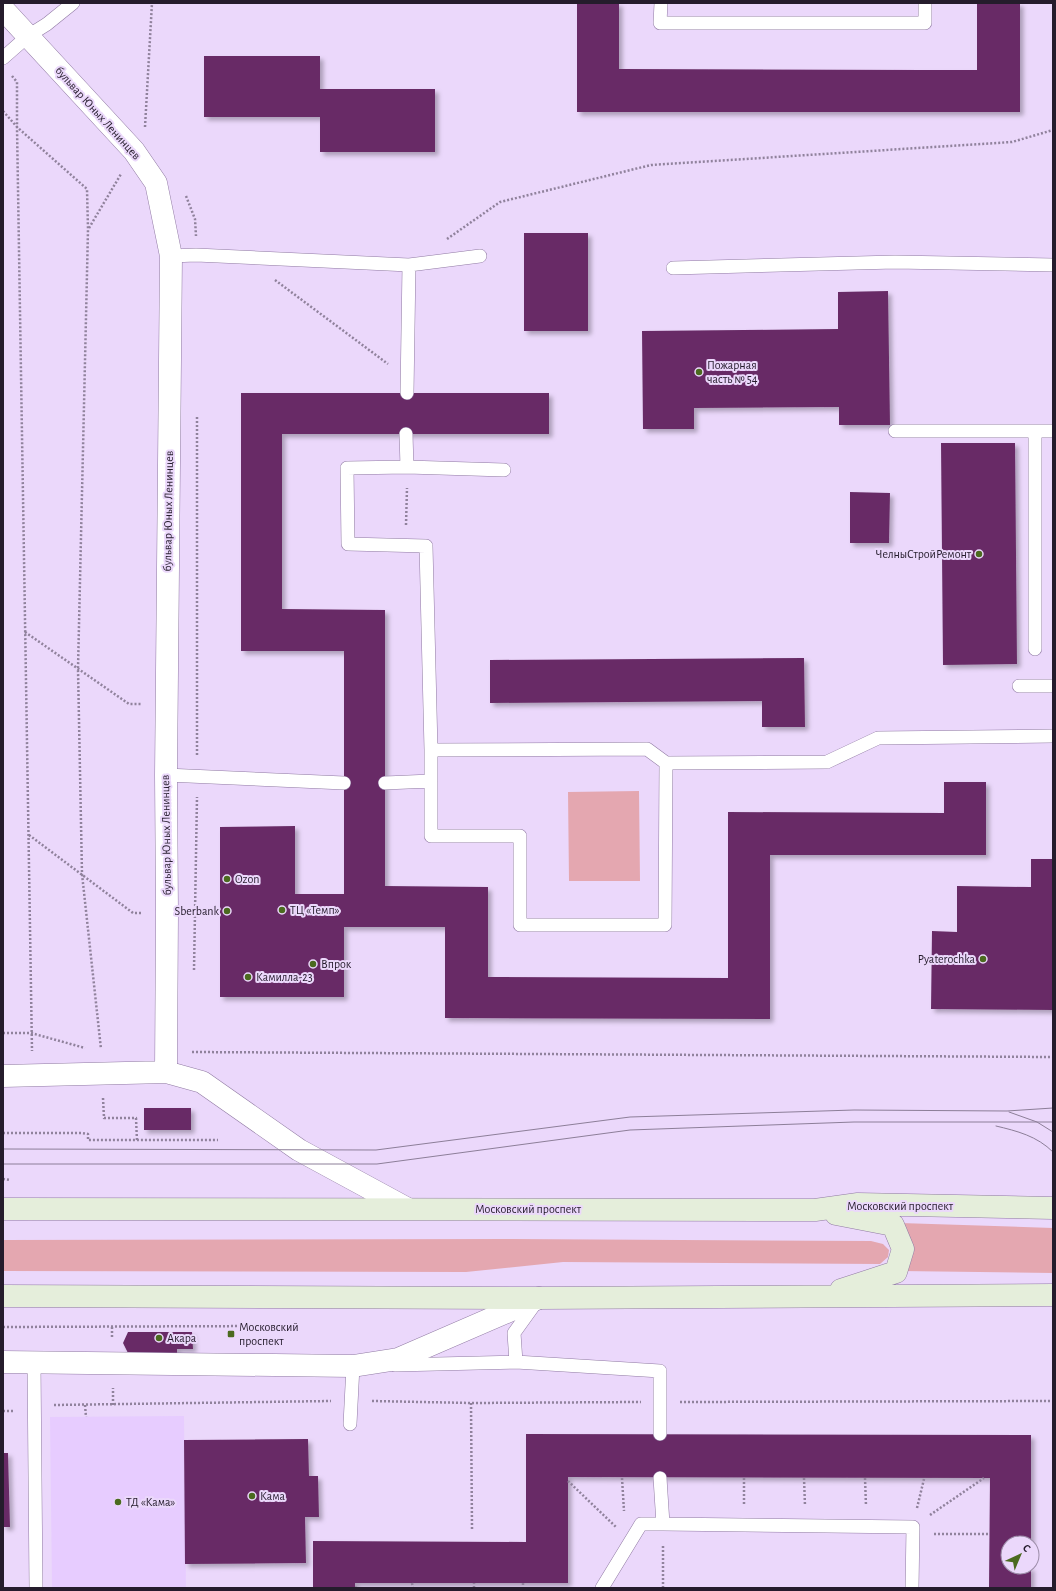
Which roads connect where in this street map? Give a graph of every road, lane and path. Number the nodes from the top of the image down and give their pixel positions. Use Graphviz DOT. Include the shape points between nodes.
graph roads {
  1 [pos="73,3"];
  2 [pos="661,3"];
  3 [pos="925,3"];
  4 [pos="3,9"];
  5 [pos="28,36"];
  6 [pos="3,58"];
  7 [pos="8,72"];
  8 [pos="3,111"];
  9 [pos="17,127"];
  10 [pos="1053,130"];
  11 [pos="442,242"];
  12 [pos="171,256"];
  13 [pos="480,256"];
  14 [pos="245,258"];
  15 [pos="409,265"];
  16 [pos="1053,265"];
  17 [pos="673,268"];
  18 [pos="407,379"];
  19 [pos="407,393"];
  20 [pos="895,431"];
  21 [pos="1034,431"];
  22 [pos="1053,431"];
  23 [pos="406,434"];
  24 [pos="407,468"];
  25 [pos="504,470"];
  26 [pos="406,546"];
  27 [pos="25,631"];
  28 [pos="1035,649"];
  29 [pos="78,669"];
  30 [pos="1019,686"];
  31 [pos="1053,686"];
  32 [pos="167,704"];
  33 [pos="197,705"];
  34 [pos="1053,736"];
  35 [pos="431,750"];
  36 [pos="666,763"];
  37 [pos="166,775"];
  38 [pos="431,781"];
  39 [pos="344,783"];
  40 [pos="385,783"];
  41 [pos="29,835"];
  42 [pos="82,874"];
  43 [pos="195,912"];
  44 [pos="167,913"];
  45 [pos="3,1033"];
  46 [pos="31,1033"];
  47 [pos="88,1048"];
  48 [pos="95,1050"];
  49 [pos="1053,1057"];
  50 [pos="166,1062"];
  51 [pos="102,1073"];
  52 [pos="33,1075"];
  53 [pos="3,1076"];
  54 [pos="3,1133"];
  55 [pos="218,1140"];
  56 [pos="137,1141"];
  57 [pos="3,1180"];
  58 [pos="10,1180"];
  59 [pos="406,1208"];
  60 [pos="1053,1208"];
  61 [pos="3,1209"];
  62 [pos="815,1210"];
  63 [pos="3,1296"];
  64 [pos="822,1296"];
  65 [pos="1053,1296"];
  66 [pos="539,1298"];
  67 [pos="262,1326"];
  68 [pos="3,1328"];
  69 [pos="3,1362"];
  70 [pos="516,1362"];
  71 [pos="34,1363"];
  72 [pos="353,1366"];
  73 [pos="350,1401"];
  74 [pos="1053,1401"];
  75 [pos="660,1402"];
  76 [pos="471,1403"];
  77 [pos="35,1405"];
  78 [pos="85,1405"];
  79 [pos="86,1417"];
  80 [pos="350,1424"];
  81 [pos="660,1434"];
  82 [pos="622,1478"];
  83 [pos="660,1478"];
  84 [pos="744,1478"];
  85 [pos="804,1478"];
  86 [pos="865,1478"];
  87 [pos="984,1478"];
  88 [pos="924,1479"];
  89 [pos="568,1481"];
  90 [pos="663,1524"];
  91 [pos="744,1525"];
  92 [pos="805,1526"];
  93 [pos="866,1526"];
  94 [pos="472,1529"];
  95 [pos="913,1531"];
  96 [pos="989,1534"];
  97 [pos="628,1538"];
  98 [pos="412,1583"];
  99 [pos="474,1583"];
  100 [pos="523,1583"];
  101 [pos="36,1588"];
  102 [pos="413,1588"];
  103 [pos="474,1588"];
  104 [pos="523,1588"];
  105 [pos="602,1588"];
  106 [pos="663,1588"];
  107 [pos="912,1588"];
  1 -- 5 [label="lane"];
  2 -- 3 [label="lane" via="660,23 925,23"];
  4 -- 5 [label="street, бульвар Юных Ленинцев"];
  5 -- 6 [label="lane"];
  5 -- 12 [label="street, бульвар Юных Ленинцев" via="134,151 156,183"];
  7 -- 9 [label="path" via="17,82"];
  8 -- 9 [label="path"];
  9 -- 27 [label="path"];
  9 -- 29 [label="path" via="87,189"];
  10 -- 11 [label="path" via="1012,142 651,165 500,202"];
  12 -- 14 [label="lane"];
  12 -- 32 [label="street, бульвар Юных Ленинцев"];
  13 -- 15 [label="lane"];
  14 -- 15 [label="lane"];
  14 -- 18 [label="path"];
  15 -- 18 [label="lane"];
  16 -- 17 [label="lane" via="896,262"];
  18 -- 19 [label="lane"];
  20 -- 21 [label="lane"];
  21 -- 22 [label="lane"];
  21 -- 28 [label="lane"];
  23 -- 24 [label="lane"];
  24 -- 25 [label="lane"];
  24 -- 26 [label="path"];
  24 -- 26 [label="lane" via="347,468 348,544"];
  26 -- 35 [label="lane" via="426,546"];
  27 -- 29 [label="path"];
  27 -- 41 [label="path"];
  29 -- 32 [label="path" via="129,704"];
  29 -- 42 [label="path"];
  30 -- 31 [label="lane"];
  32 -- 33 [label="path"];
  32 -- 37 [label="street, бульвар Юных Ленинцев"];
  34 -- 36 [label="lane" via="878,738 827,762"];
  35 -- 36 [label="lane" via="647,749"];
  35 -- 38 [label="lane"];
  36 -- 38 [label="lane" via="665,925 520,925 520,836 431,836"];
  37 -- 39 [label="lane"];
  37 -- 44 [label="street, бульвар Юных Ленинцев"];
  38 -- 40 [label="lane"];
  41 -- 42 [label="path"];
  41 -- 46 [label="path"];
  42 -- 44 [label="path" via="133,913"];
  42 -- 48 [label="path" via="102,1052"];
  43 -- 44 [label="path"];
  44 -- 50 [label="street, бульвар Юных Ленинцев"];
  45 -- 46 [label="path"];
  46 -- 47 [label="path"];
  46 -- 52 [label="path"];
  49 -- 50 [label="path"];
  50 -- 51 [label="street"];
  50 -- 59 [label="street" via="202,1082 299,1150"];
  51 -- 52 [label="street"];
  51 -- 56 [label="path" via="104,1118 136,1118"];
  52 -- 53 [label="street"];
  54 -- 56 [label="path" via="80,1133 88,1134 88,1140"];
  55 -- 56 [label="path"];
  57 -- 58 [label="path"];
  59 -- 61 [label="main road, Московский проспект"];
  59 -- 62 [label="main road, Московский проспект"];
  60 -- 62 [label="main road, Московский проспект" via="858,1204"];
  62 -- 64 [label="main road" via="893,1225 903,1249 896,1272"];
  63 -- 66 [label="main road"];
  64 -- 65 [label="main road"];
  64 -- 66 [label="main road"];
  66 -- 70 [label="lane" via="514,1333"];
  66 -- 72 [label="street" via="398,1359"];
  67 -- 68 [label="path"];
  69 -- 71 [label="street"];
  70 -- 72 [label="lane"];
  70 -- 75 [label="lane" via="660,1371"];
  71 -- 72 [label="street"];
  71 -- 77 [label="lane"];
  72 -- 73 [label="lane"];
  73 -- 76 [label="path"];
  73 -- 78 [label="path"];
  73 -- 80 [label="lane"];
  74 -- 75 [label="path"];
  75 -- 76 [label="path"];
  75 -- 81 [label="lane"];
  76 -- 94 [label="path"];
  77 -- 78 [label="path"];
  77 -- 101 [label="lane"];
  78 -- 79 [label="path"];
  82 -- 97 [label="path"];
  83 -- 90 [label="lane"];
  84 -- 91 [label="path"];
  85 -- 92 [label="path"];
  86 -- 93 [label="path"];
  87 -- 95 [label="path"];
  88 -- 95 [label="path"];
  89 -- 97 [label="path"];
  90 -- 91 [label="lane"];
  90 -- 97 [label="lane" via="641,1524"];
  90 -- 106 [label="path"];
  91 -- 92 [label="lane"];
  92 -- 93 [label="lane"];
  93 -- 95 [label="lane"];
  95 -- 96 [label="path"];
  95 -- 107 [label="lane"];
  97 -- 105 [label="lane"];
  98 -- 102 [label="path"];
  99 -- 103 [label="path"];
  100 -- 104 [label="path"];
}
